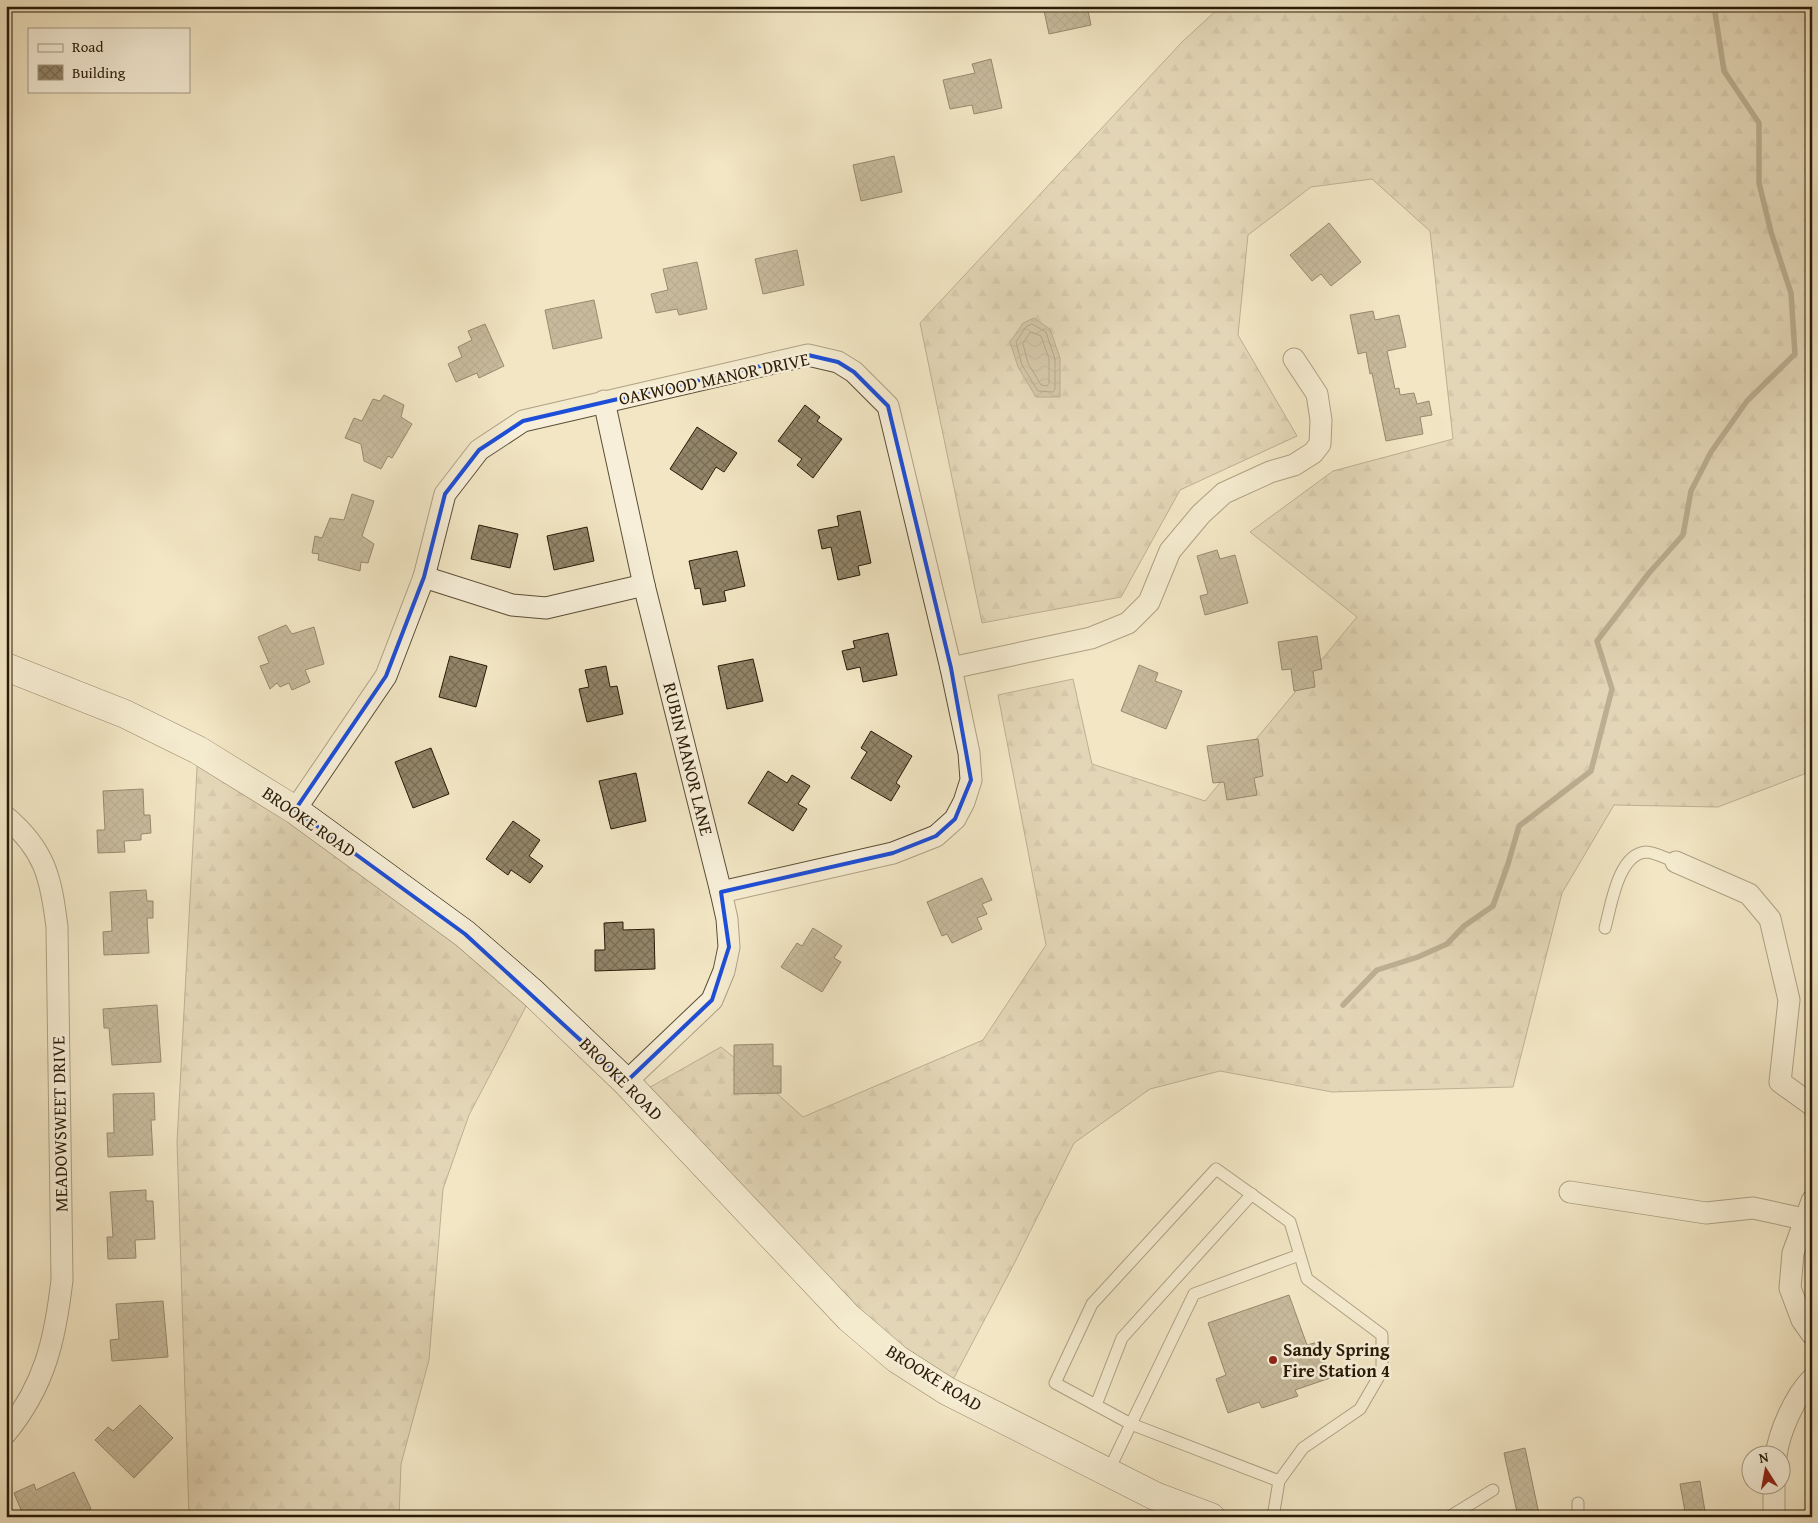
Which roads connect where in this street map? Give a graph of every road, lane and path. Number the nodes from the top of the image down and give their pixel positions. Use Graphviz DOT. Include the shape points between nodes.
graph roads {
  1 [pos="1294,359"];
  2 [pos="604,401"];
  3 [pos="424,578"];
  4 [pos="644,585"];
  5 [pos="6,667"];
  6 [pos="951,668"];
  7 [pos="295,810"];
  8 [pos="6,817"];
  9 [pos="1676,862"];
  10 [pos="721,892"];
  11 [pos="1605,928"];
  12 [pos="626,1082"];
  13 [pos="1812,1105"];
  14 [pos="1570,1192"];
  15 [pos="1252,1194"];
  16 [pos="1808,1210"];
  17 [pos="1299,1255"];
  18 [pos="1812,1334"];
  19 [pos="1812,1379"];
  20 [pos="1096,1404"];
  21 [pos="1131,1424"];
  22 [pos="6,1433"];
  23 [pos="1777,1446"];
  24 [pos="1108,1472"];
  25 [pos="1278,1481"];
  26 [pos="1493,1490"];
  27 [pos="1774,1496"];
  28 [pos="1578,1503"];
  29 [pos="1211,1517"];
  30 [pos="1274,1517"];
  31 [pos="1449,1517"];
  32 [pos="1578,1517"];
  33 [pos="1774,1517"];
  1 -- 6 [label="street" via="1318,394 1320,444 1313,453 1294,465 1224,492 1170,551 1149,602 1128,623 1091,638"];
  2 -- 3 [label="street, OAKWOOD MANOR DRIVE" via="522,421 479,450 445,494"];
  2 -- 4 [label="street, RUBIN MANOR LANE"];
  2 -- 6 [label="street, OAKWOOD MANOR DRIVE" via="808,355 838,362 854,372 888,406"];
  3 -- 4 [label="street" via="512,606 546,608"];
  3 -- 7 [label="street, OAKWOOD MANOR DRIVE" via="386,676"];
  4 -- 10 [label="street, RUBIN MANOR LANE"];
  5 -- 7 [label="street, BROOKE ROAD" via="125,714 198,750"];
  6 -- 10 [label="street, OAKWOOD MANOR DRIVE" via="969,753 971,780 955,820 936,836 893,853"];
  7 -- 12 [label="street, BROOKE ROAD" via="465,934 533,993"];
  8 -- 22 [label="street, MEADOWSWEET DRIVE" via="37,850 49,876 54,899 62,1280 58,1321 49,1355 36,1387"];
  9 -- 11 [label="lane" via="1647,852 1633,856 1622,869"];
  9 -- 13 [label="street" via="1749,894 1770,919 1790,1000 1780,1082"];
  10 -- 12 [label="street, RUBIN MANOR LANE" via="728,920 729,947 724,971 712,1000"];
  12 -- 24 [label="street, BROOKE ROAD" via="849,1318 897,1359 947,1391"];
  14 -- 16 [label="street" via="1706,1212 1753,1208"];
  15 -- 17 [label="lane" via="1290,1222"];
  15 -- 20 [label="lane" via="1122,1338"];
  15 -- 20 [label="lane" via="1216,1169 1092,1304 1055,1382"];
  16 -- 18 [label="street" via="1793,1253 1790,1288 1802,1320"];
  17 -- 21 [label="lane" via="1194,1294"];
  17 -- 25 [label="lane" via="1307,1279 1382,1335 1382,1371 1360,1408 1303,1448"];
  19 -- 23 [label="street" via="1796,1401"];
  20 -- 21 [label="lane"];
  21 -- 24 [label="lane"];
  21 -- 25 [label="lane"];
  24 -- 29 [label="street, BROOKE ROAD" via="1155,1496"];
  25 -- 30 [label="lane"];
  26 -- 31 [label="lane"];
  27 -- 33 [label="street"];
  28 -- 32 [label="lane"];
}
